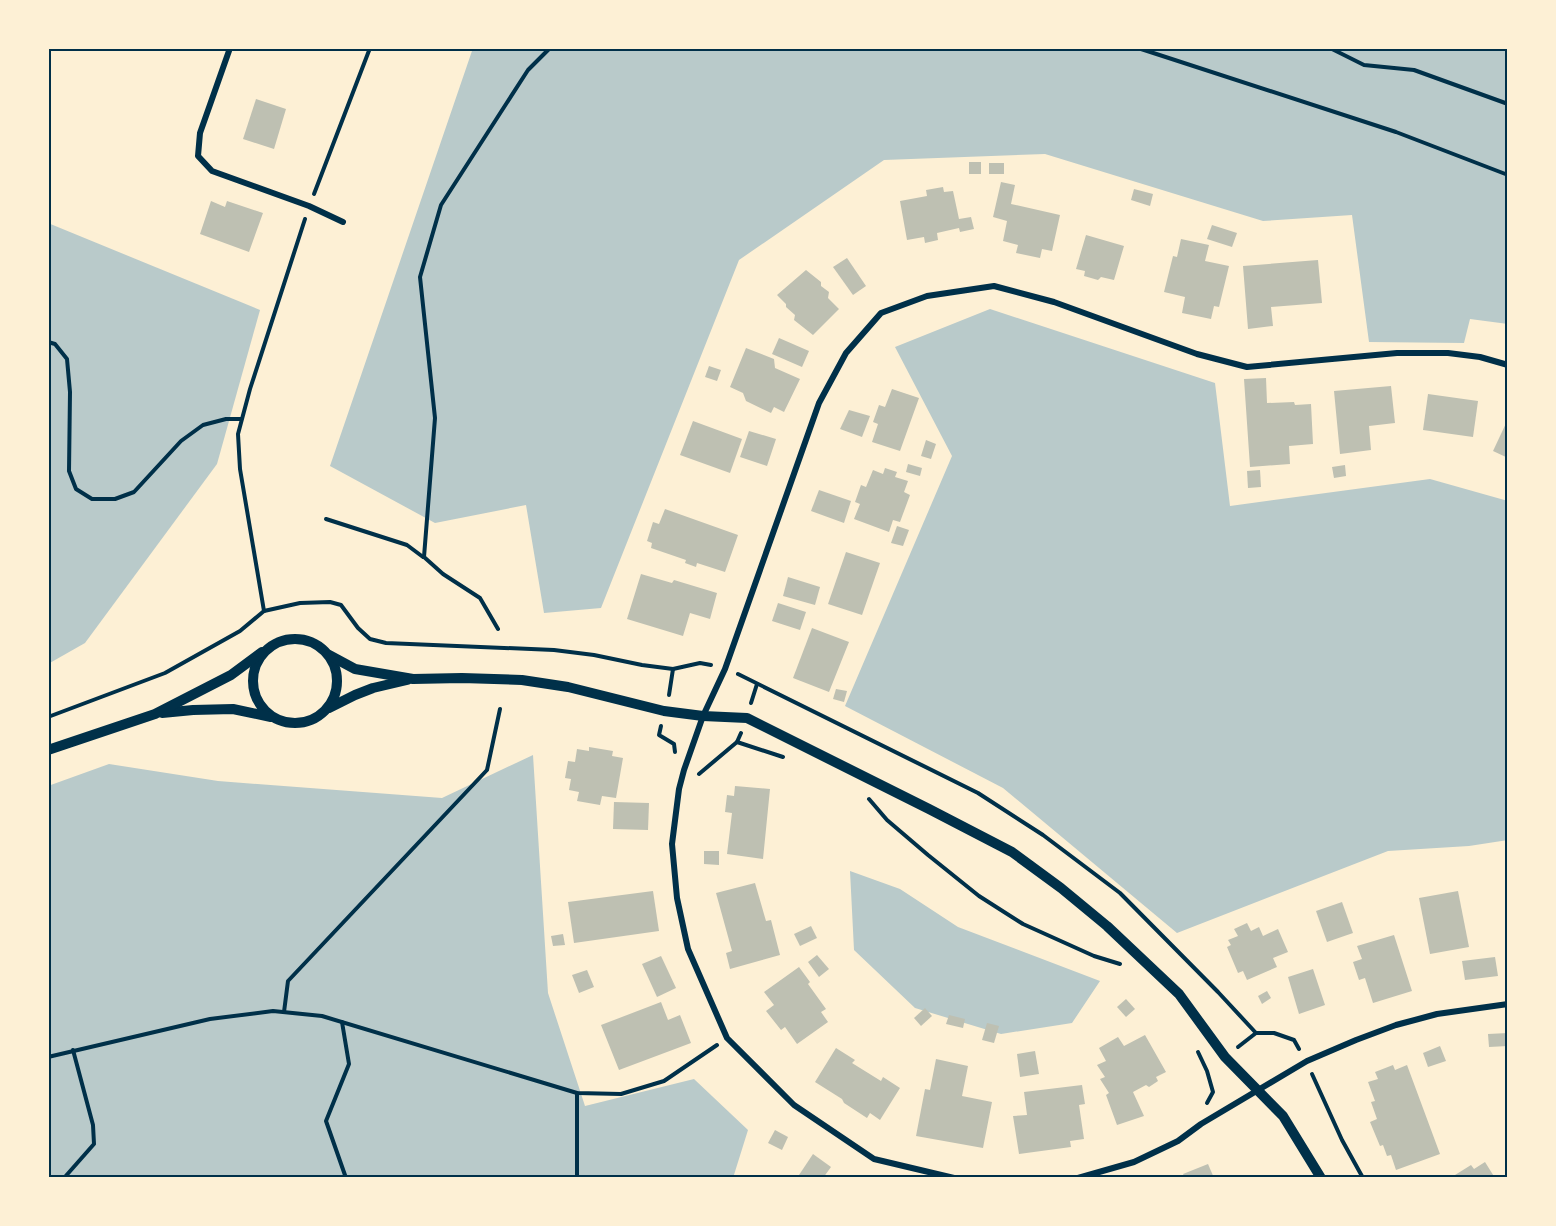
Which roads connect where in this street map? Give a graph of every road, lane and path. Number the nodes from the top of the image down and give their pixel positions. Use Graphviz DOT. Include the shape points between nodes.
graph roads {
  1 [pos="230,48"];
  2 [pos="370,48"];
  3 [pos="550,48"];
  4 [pos="1138,48"];
  5 [pos="1330,48"];
  6 [pos="1508,104"];
  7 [pos="1508,175"];
  8 [pos="309,206"];
  9 [pos="343,222"];
  10 [pos="48,342"];
  11 [pos="1508,365"];
  12 [pos="241,419"];
  13 [pos="326,519"];
  14 [pos="424,557"];
  15 [pos="264,610"];
  16 [pos="498,629"];
  17 [pos="269,647"];
  18 [pos="329,655"];
  19 [pos="725,669"];
  20 [pos="413,679"];
  21 [pos="327,708"];
  22 [pos="500,709"];
  23 [pos="155,714"];
  24 [pos="703,716"];
  25 [pos="48,717"];
  26 [pos="278,719"];
  27 [pos="737,742"];
  28 [pos="48,750"];
  29 [pos="679,789"];
  30 [pos="866,795"];
  31 [pos="1128,966"];
  32 [pos="1508,1004"];
  33 [pos="284,1012"];
  34 [pos="342,1022"];
  35 [pos="727,1038"];
  36 [pos="1195,1047"];
  37 [pos="73,1050"];
  38 [pos="48,1057"];
  39 [pos="1307,1061"];
  40 [pos="1258,1089"];
  41 [pos="577,1093"];
  42 [pos="1201,1124"];
  43 [pos="64,1178"];
  44 [pos="346,1178"];
  45 [pos="577,1178"];
  46 [pos="954,1178"];
  47 [pos="1078,1178"];
  48 [pos="1321,1178"];
  49 [pos="1363,1178"];
  1 -- 8 [label="street" via="200,134 198,156 212,171"];
  2 -- 8 [label="path"];
  3 -- 14 [label="path" via="528,70 441,205 420,276 435,418"];
  4 -- 7 [label="path" via="1396,132"];
  5 -- 6 [label="path" via="1364,65 1414,70"];
  8 -- 9 [label="street"];
  8 -- 12 [label="path"];
  10 -- 12 [label="path" via="55,344 67,359 69,471 76,489 92,499 115,499 134,492 181,441 203,425 226,418"];
  11 -- 19 [label="street" via="1448,353 1397,353 1247,367 1197,354 1054,302 994,286 927,296 881,313 846,353 819,403"];
  12 -- 15 [label="path" via="240,469"];
  13 -- 14 [label="path" via="407,545"];
  14 -- 16 [label="path" via="480,598"];
  15 -- 19 [label="path" via="300,603 341,605 370,639 386,644 554,650 673,669 700,663"];
  15 -- 25 [label="path" via="240,631 165,673"];
  17 -- 18 [label="street" via="297,638 319,646"];
  17 -- 23 [label="street" via="231,675"];
  17 -- 26 [label="street" via="253,674 254,688 259,702"];
  18 -- 20 [label="street" via="354,669"];
  18 -- 21 [label="street" via="337,682"];
  19 -- 24 [label="street"];
  19 -- 39 [label="path" via="978,794 1042,835 1120,893 1256,1033 1274,1033 1294,1040"];
  20 -- 21 [label="street" via="373,688"];
  20 -- 24 [label="street" via="522,680"];
  21 -- 26 [label="street" via="305,722"];
  22 -- 33 [label="path" via="487,770 288,981"];
  23 -- 26 [label="street" via="233,709"];
  23 -- 28 [label="street"];
  24 -- 29 [label="street"];
  24 -- 40 [label="street" via="747,718 1011,852 1107,926 1179,994 1225,1057"];
  27 -- 29 [label="path"];
  29 -- 35 [label="street" via="672,844 677,898 688,949"];
  30 -- 31 [label="path" via="887,820 979,896 1023,924 1094,956"];
  32 -- 39 [label="street" via="1437,1014 1396,1025"];
  33 -- 34 [label="path"];
  33 -- 37 [label="path" via="210,1018"];
  34 -- 41 [label="path"];
  34 -- 44 [label="path" via="349,1064 326,1121"];
  35 -- 41 [label="path" via="664,1080 621,1094"];
  35 -- 46 [label="street" via="794,1105 874,1159"];
  36 -- 42 [label="path" via="1213,1092"];
  37 -- 38 [label="path"];
  37 -- 43 [label="path" via="93,1125 94,1144"];
  39 -- 40 [label="street"];
  39 -- 49 [label="path"];
  40 -- 42 [label="street"];
  40 -- 48 [label="street" via="1283,1116"];
  41 -- 45 [label="path"];
  42 -- 47 [label="street" via="1178,1141 1134,1162"];
}
